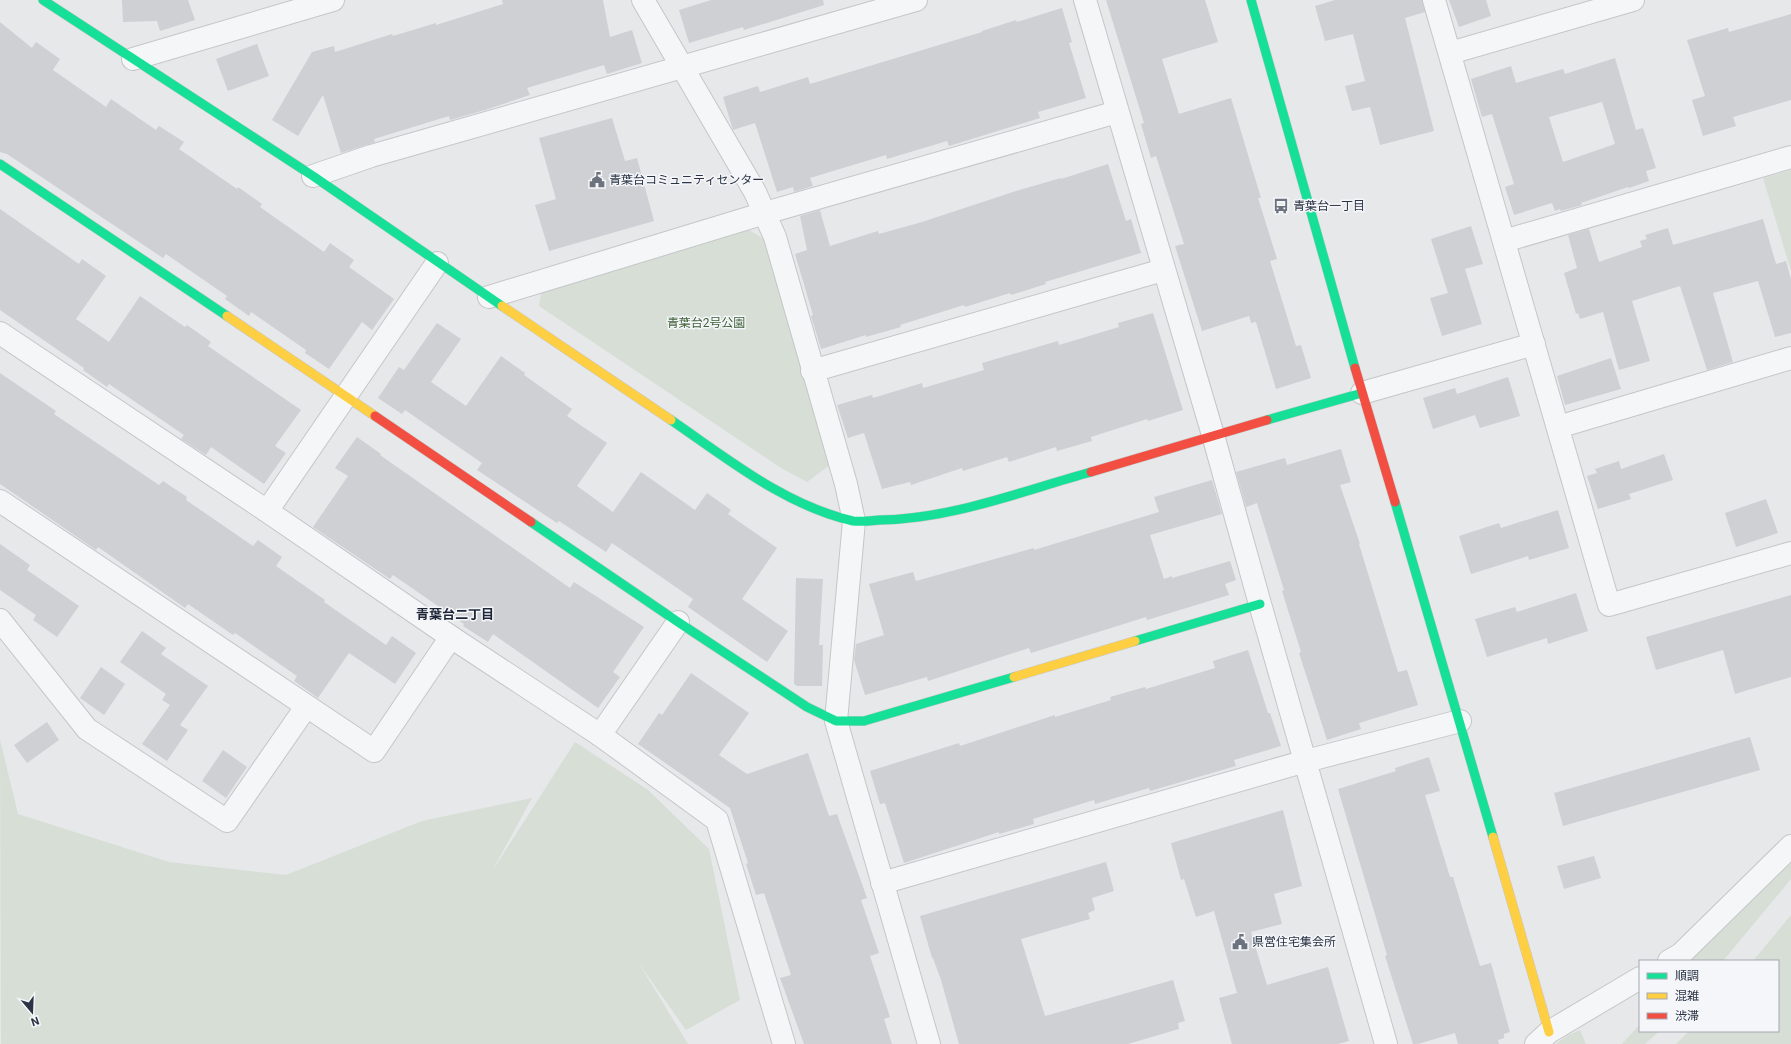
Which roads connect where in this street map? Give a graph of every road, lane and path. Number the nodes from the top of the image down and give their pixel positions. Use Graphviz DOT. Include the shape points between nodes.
graph roads {
  1 [pos="333,0"];
  2 [pos="644,0"];
  3 [pos="916,0"];
  4 [pos="1085,0"];
  5 [pos="1251,0"];
  6 [pos="1434,0"];
  7 [pos="1633,0"];
  8 [pos="56,4"];
  9 [pos="1450,53"];
  10 [pos="133,59"];
  11 [pos="682,67"];
  12 [pos="1117,112"];
  13 [pos="1791,157"];
  14 [pos="0,164"];
  15 [pos="313,176"];
  16 [pos="765,213"];
  17 [pos="1504,241"];
  18 [pos="437,263"];
  19 [pos="1163,270"];
  20 [pos="489,297"];
  21 [pos="0,333"];
  22 [pos="1534,344"];
  23 [pos="1791,358"];
  24 [pos="812,371"];
  25 [pos="1362,393"];
  26 [pos="346,395"];
  27 [pos="1558,427"];
  28 [pos="1213,435"];
  29 [pos="0,501"];
  30 [pos="268,511"];
  31 [pos="854,521"];
  32 [pos="1791,553"];
  33 [pos="1260,604"];
  34 [pos="0,620"];
  35 [pos="678,622"];
  36 [pos="451,637"];
  37 [pos="306,707"];
  38 [pos="836,721"];
  39 [pos="1460,721"];
  40 [pos="600,735"];
  41 [pos="1306,761"];
  42 [pos="1791,846"];
  43 [pos="882,883"];
  44 [pos="1671,960"];
  45 [pos="1639,979"];
  46 [pos="1542,1038"];
  47 [pos="784,1044"];
  48 [pos="929,1044"];
  49 [pos="1386,1044"];
  1 -- 10 [label="street"];
  2 -- 11 [label="street"];
  3 -- 11 [label="street"];
  4 -- 12 [label="street"];
  5 -- 25 [label="street"];
  6 -- 9 [label="street"];
  7 -- 9 [label="street"];
  8 -- 10 [label="street"];
  9 -- 17 [label="street"];
  10 -- 15 [label="street"];
  11 -- 15 [label="street" via="370,156"];
  11 -- 16 [label="street"];
  12 -- 16 [label="street"];
  12 -- 19 [label="street"];
  13 -- 17 [label="street"];
  14 -- 26 [label="street"];
  15 -- 18 [label="street"];
  16 -- 20 [label="street"];
  16 -- 24 [label="street"];
  17 -- 22 [label="street"];
  18 -- 20 [label="street"];
  18 -- 26 [label="street"];
  19 -- 24 [label="street"];
  19 -- 28 [label="street"];
  20 -- 31 [label="street" via="768,485 811,508"];
  21 -- 30 [label="street"];
  22 -- 25 [label="street"];
  22 -- 27 [label="street"];
  23 -- 27 [label="street"];
  24 -- 31 [label="street" via="846,484"];
  25 -- 28 [label="street"];
  25 -- 39 [label="street"];
  26 -- 30 [label="street"];
  26 -- 35 [label="street"];
  27 -- 32 [label="street" via="1609,605"];
  28 -- 31 [label="street" via="962,509 904,520"];
  28 -- 33 [label="street"];
  29 -- 37 [label="street"];
  30 -- 36 [label="street"];
  31 -- 38 [label="street"];
  33 -- 38 [label="street" via="864,721"];
  33 -- 41 [label="street"];
  34 -- 37 [label="street" via="87,729 227,821"];
  35 -- 38 [label="street" via="808,707"];
  35 -- 40 [label="street"];
  36 -- 37 [label="street" via="374,751"];
  36 -- 40 [label="street"];
  38 -- 43 [label="street"];
  39 -- 41 [label="street"];
  39 -- 46 [label="street"];
  40 -- 47 [label="street" via="717,820"];
  41 -- 43 [label="street"];
  41 -- 49 [label="street"];
  42 -- 44 [label="street" via="1681,954"];
  43 -- 48 [label="street"];
  45 -- 46 [label="street"];
}
